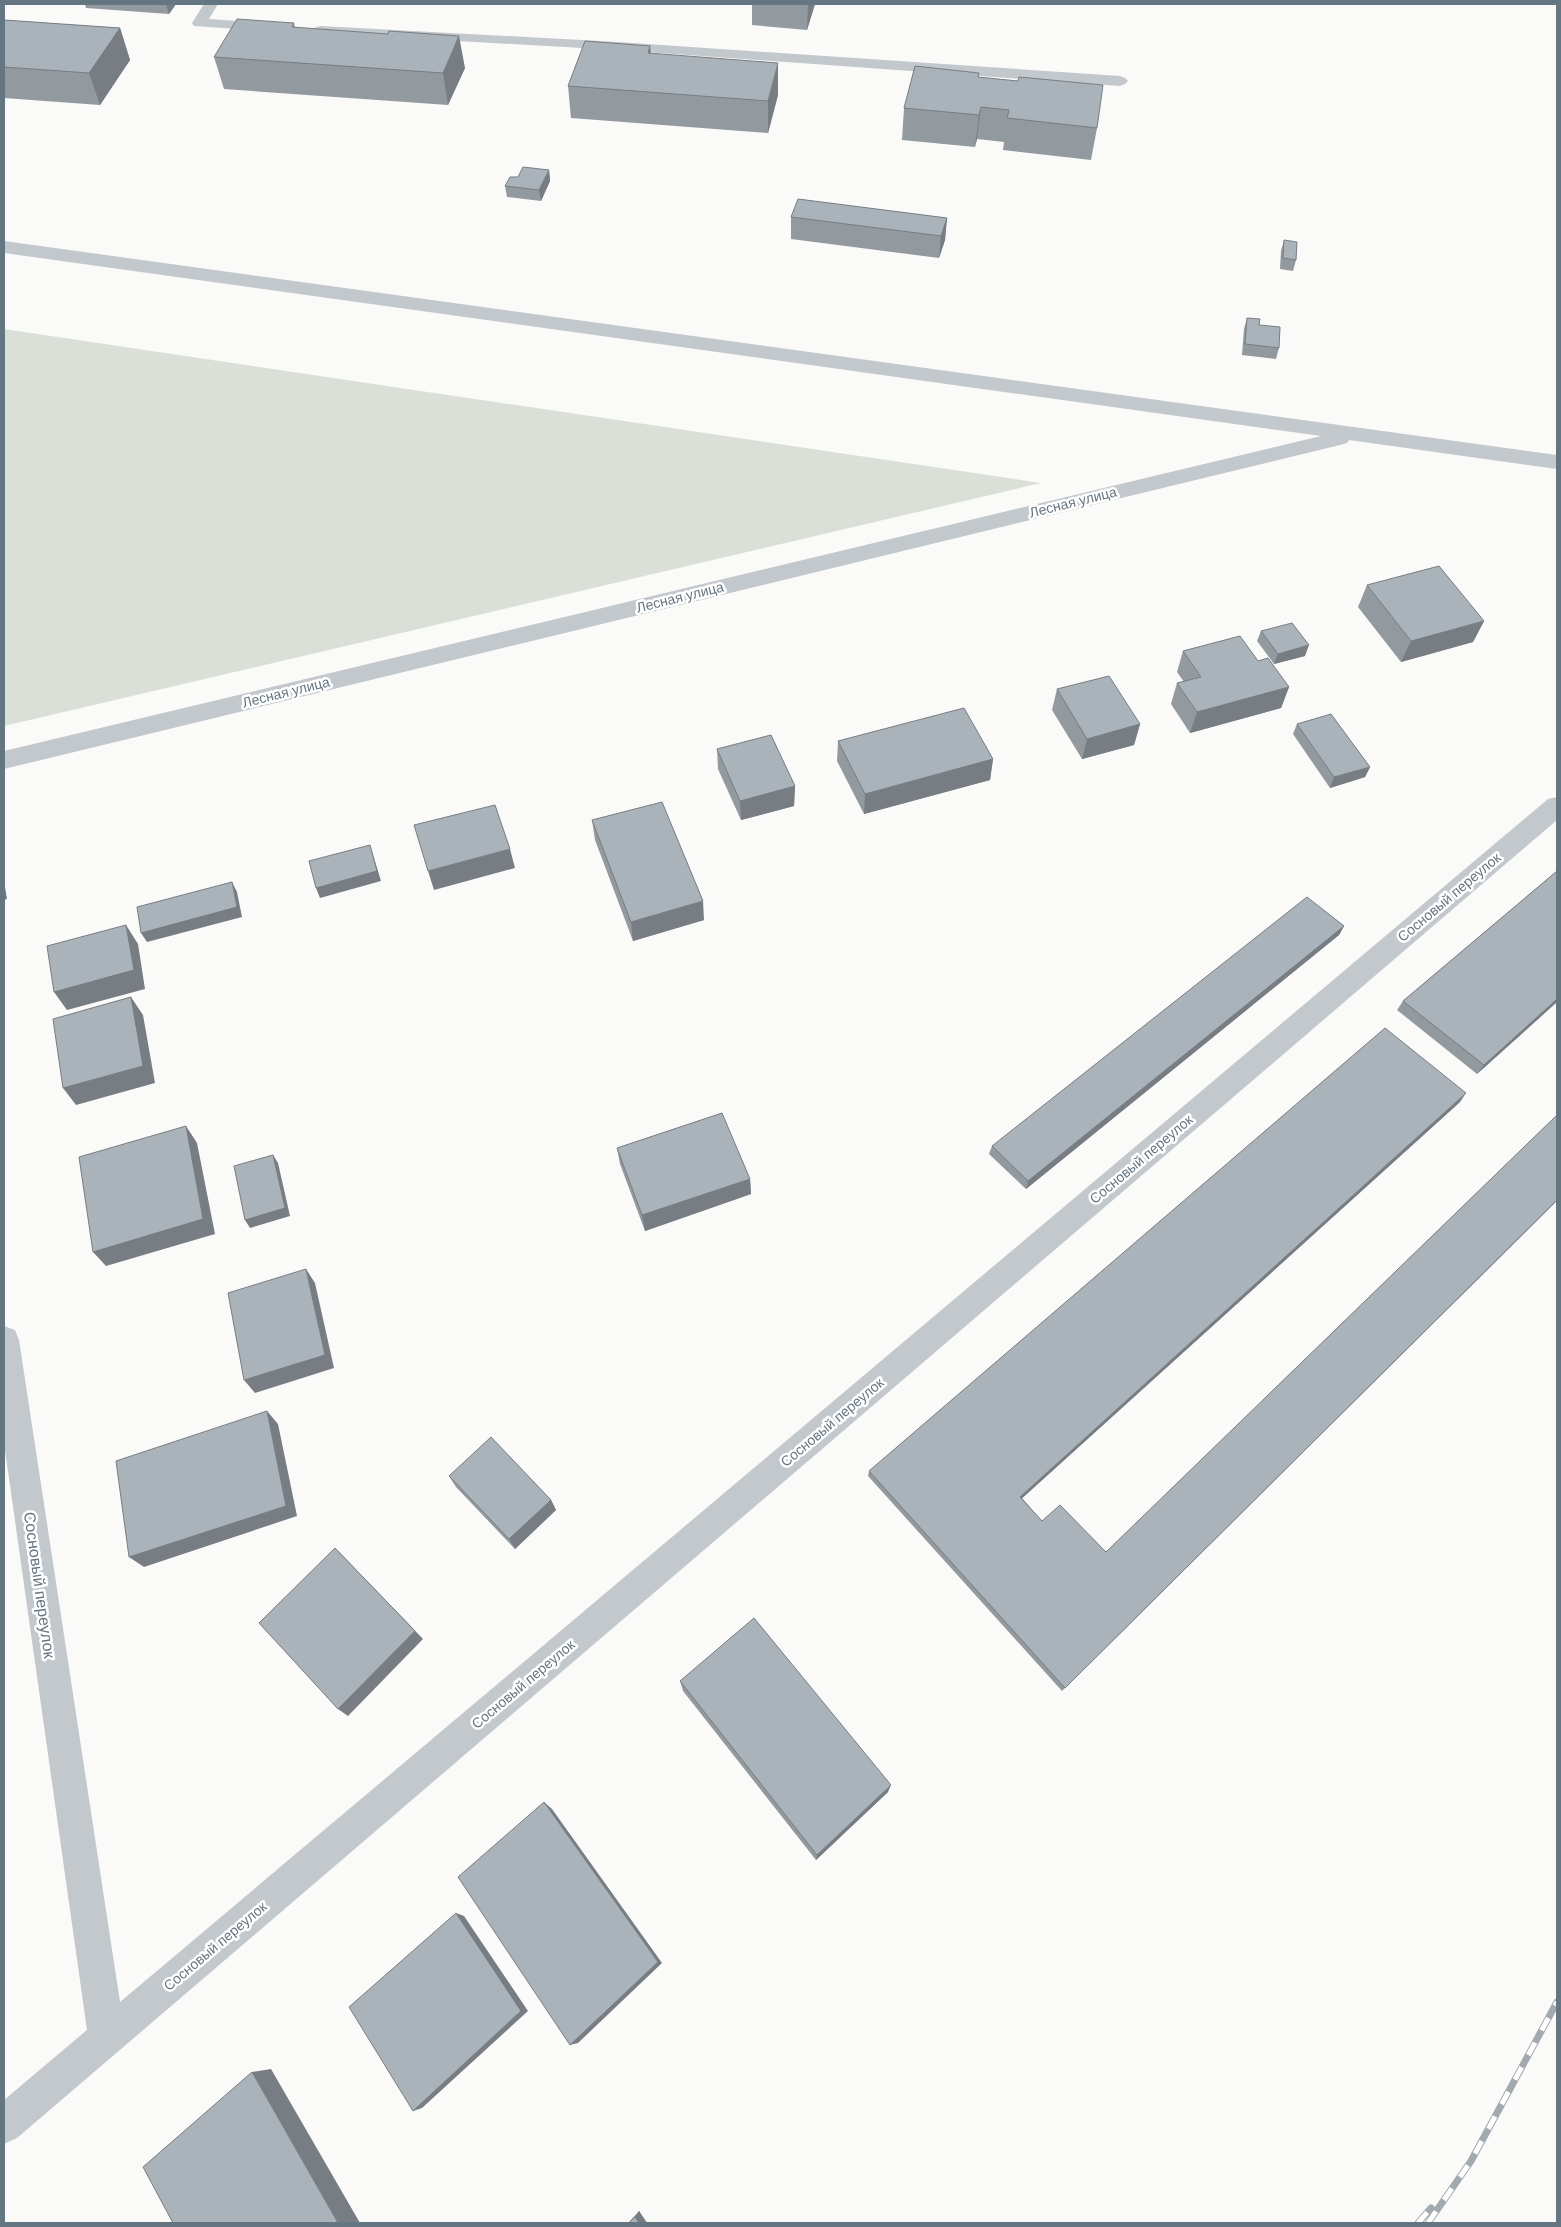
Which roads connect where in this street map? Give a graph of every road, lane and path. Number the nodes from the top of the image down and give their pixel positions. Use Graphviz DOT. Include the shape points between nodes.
graph roads {
  1 [pos="211,4"];
  2 [pos="279,27"];
  3 [pos="308,29"];
  4 [pos="1120,81"];
  5 [pos="4,248"];
  6 [pos="1356,434"];
  7 [pos="1557,462"];
  8 [pos="4,760"];
  9 [pos="1557,806"];
  10 [pos="4,1340"];
  11 [pos="107,2037"];
  12 [pos="4,2125"];
  1 -- 2 [label="lane" via="199,23"];
  3 -- 4 [label="lane" via="618,46"];
  5 -- 6 [label="street"];
  6 -- 7 [label="street"];
  6 -- 8 [label="street, Лесная улица"];
  9 -- 11 [label="street, Сосновый переулок"];
  10 -- 11 [label="street, Сосновый переулок"];
  11 -- 12 [label="street, Сосновый переулок"];
}
